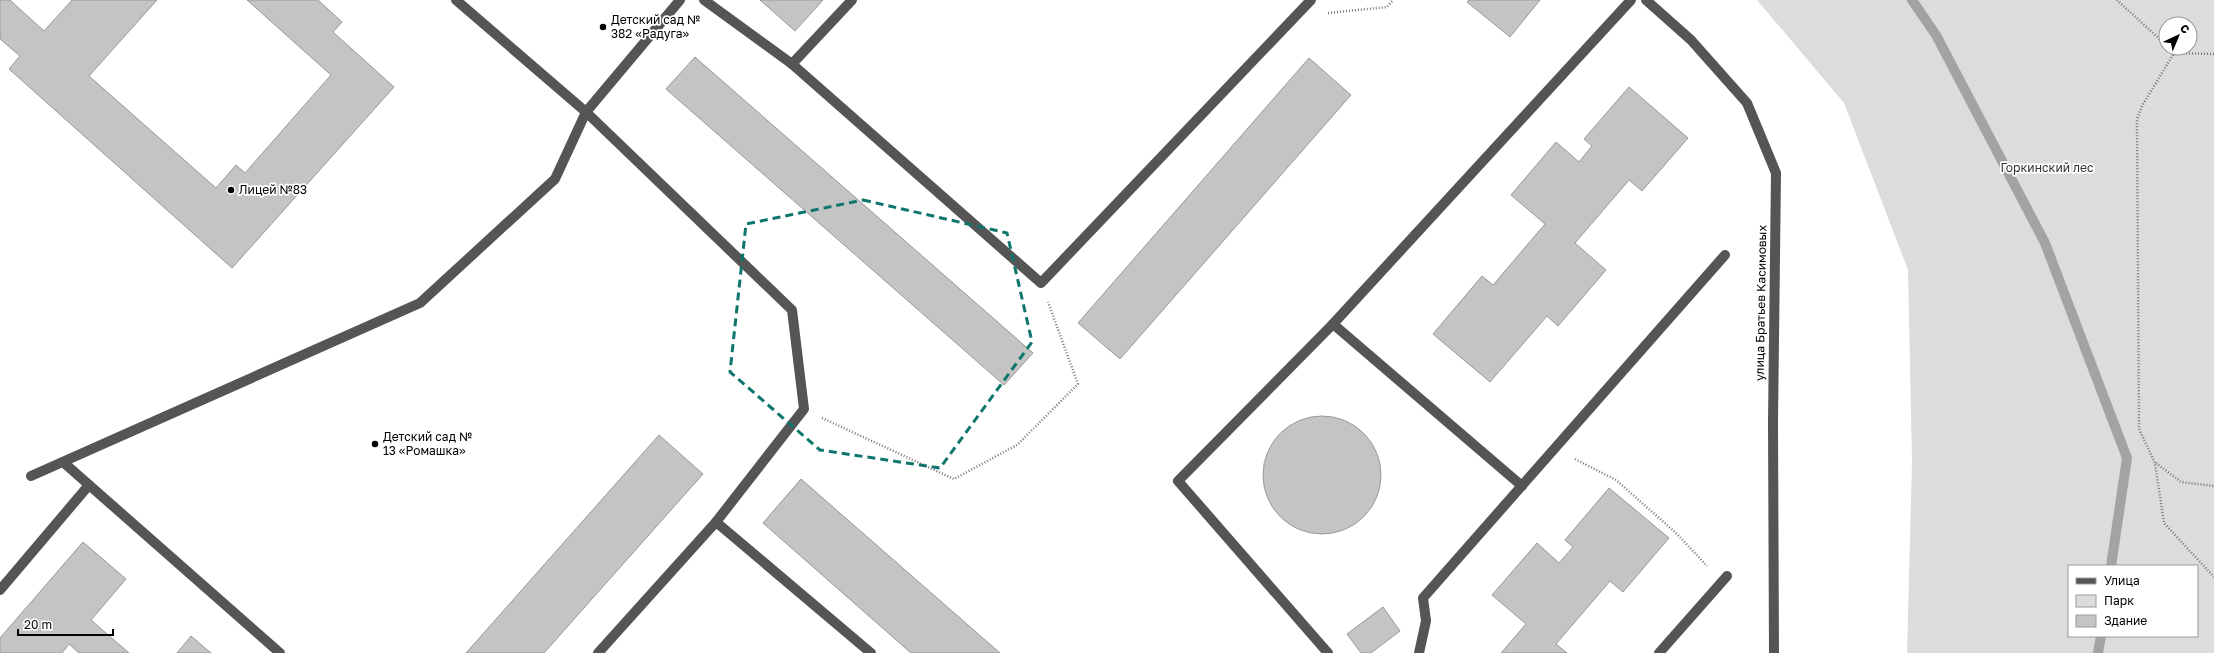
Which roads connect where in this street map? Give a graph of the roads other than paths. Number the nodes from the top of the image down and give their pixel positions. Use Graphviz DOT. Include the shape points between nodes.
graph roads {
  1 [pos="456,0"];
  2 [pos="680,0"];
  3 [pos="704,0"];
  4 [pos="852,0"];
  5 [pos="1311,0"];
  6 [pos="1631,0"];
  7 [pos="1646,0"];
  8 [pos="792,64"];
  9 [pos="586,112"];
  10 [pos="1725,255"];
  11 [pos="1333,324"];
  12 [pos="62,462"];
  13 [pos="31,476"];
  14 [pos="89,485"];
  15 [pos="1522,486"];
  16 [pos="716,522"];
  17 [pos="1724,580"];
  18 [pos="0,590"];
  19 [pos="280,653"];
  20 [pos="598,653"];
  21 [pos="871,653"];
  22 [pos="1328,653"];
  23 [pos="1419,653"];
  24 [pos="1659,653"];
  25 [pos="1774,653"];
  1 -- 9 [label="street"];
  2 -- 9 [label="street"];
  3 -- 8 [label="street"];
  4 -- 8 [label="street"];
  5 -- 8 [label="street" via="1041,283"];
  6 -- 11 [label="street"];
  7 -- 25 [label="street, улица Братьев Касимовых" via="1691,40 1747,103 1776,173"];
  9 -- 12 [label="street" via="555,179 420,303"];
  9 -- 16 [label="street" via="792,310 804,409"];
  10 -- 15 [label="street"];
  11 -- 15 [label="street"];
  11 -- 22 [label="street" via="1178,481"];
  12 -- 13 [label="street"];
  12 -- 14 [label="street"];
  14 -- 18 [label="street"];
  14 -- 19 [label="street"];
  15 -- 23 [label="street" via="1423,598 1426,621"];
  16 -- 20 [label="street"];
  16 -- 21 [label="street"];
  17 -- 24 [label="street"];
}
